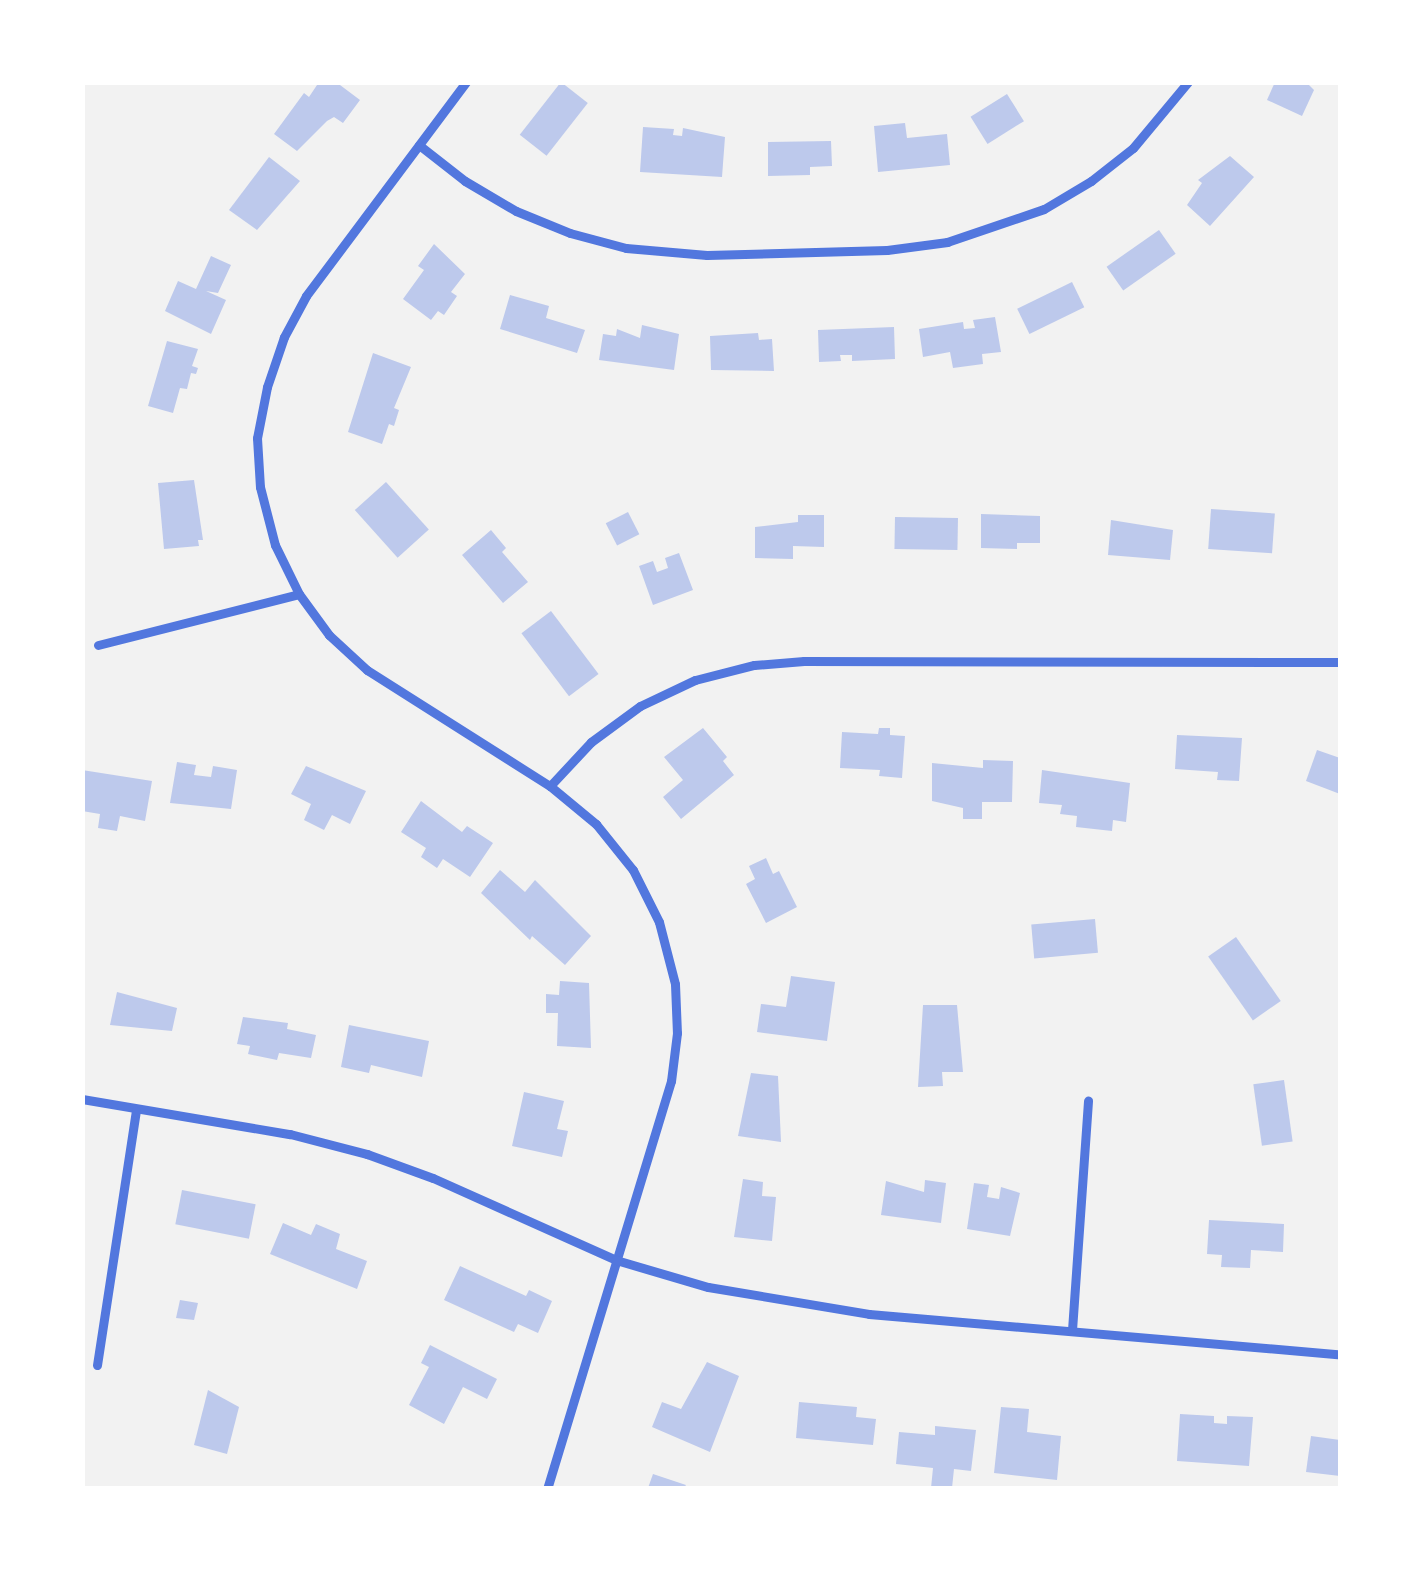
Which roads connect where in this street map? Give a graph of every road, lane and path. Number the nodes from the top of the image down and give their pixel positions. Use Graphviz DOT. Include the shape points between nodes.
graph roads {
  1 [pos="466,82"];
  2 [pos="1188,82"];
  3 [pos="419,145"];
  4 [pos="298,594"];
  5 [pos="98,646"];
  6 [pos="1340,662"];
  7 [pos="550,786"];
  8 [pos="82,1099"];
  9 [pos="1088,1102"];
  10 [pos="136,1110"];
  11 [pos="616,1260"];
  12 [pos="1072,1330"];
  13 [pos="1340,1354"];
  14 [pos="97,1365"];
  15 [pos="547,1488"];
  1 -- 3 [label="street"];
  2 -- 3 [label="street" via="1133,148 1044,209 948,242 887,250 707,254 626,248 516,211"];
  3 -- 4 [label="street" via="306,296 266,386 256,438 260,487 274,545"];
  4 -- 5 [label="street"];
  4 -- 7 [label="street" via="368,670"];
  6 -- 7 [label="street" via="754,665 695,680 640,706 591,742"];
  7 -- 11 [label="street" via="596,824 633,870 659,922 674,984 670,1082"];
  8 -- 10 [label="street"];
  9 -- 12 [label="street"];
  10 -- 11 [label="street" via="290,1134 367,1154"];
  10 -- 14 [label="street"];
  11 -- 12 [label="street" via="801,1306"];
  11 -- 15 [label="street"];
  12 -- 13 [label="street"];
}
